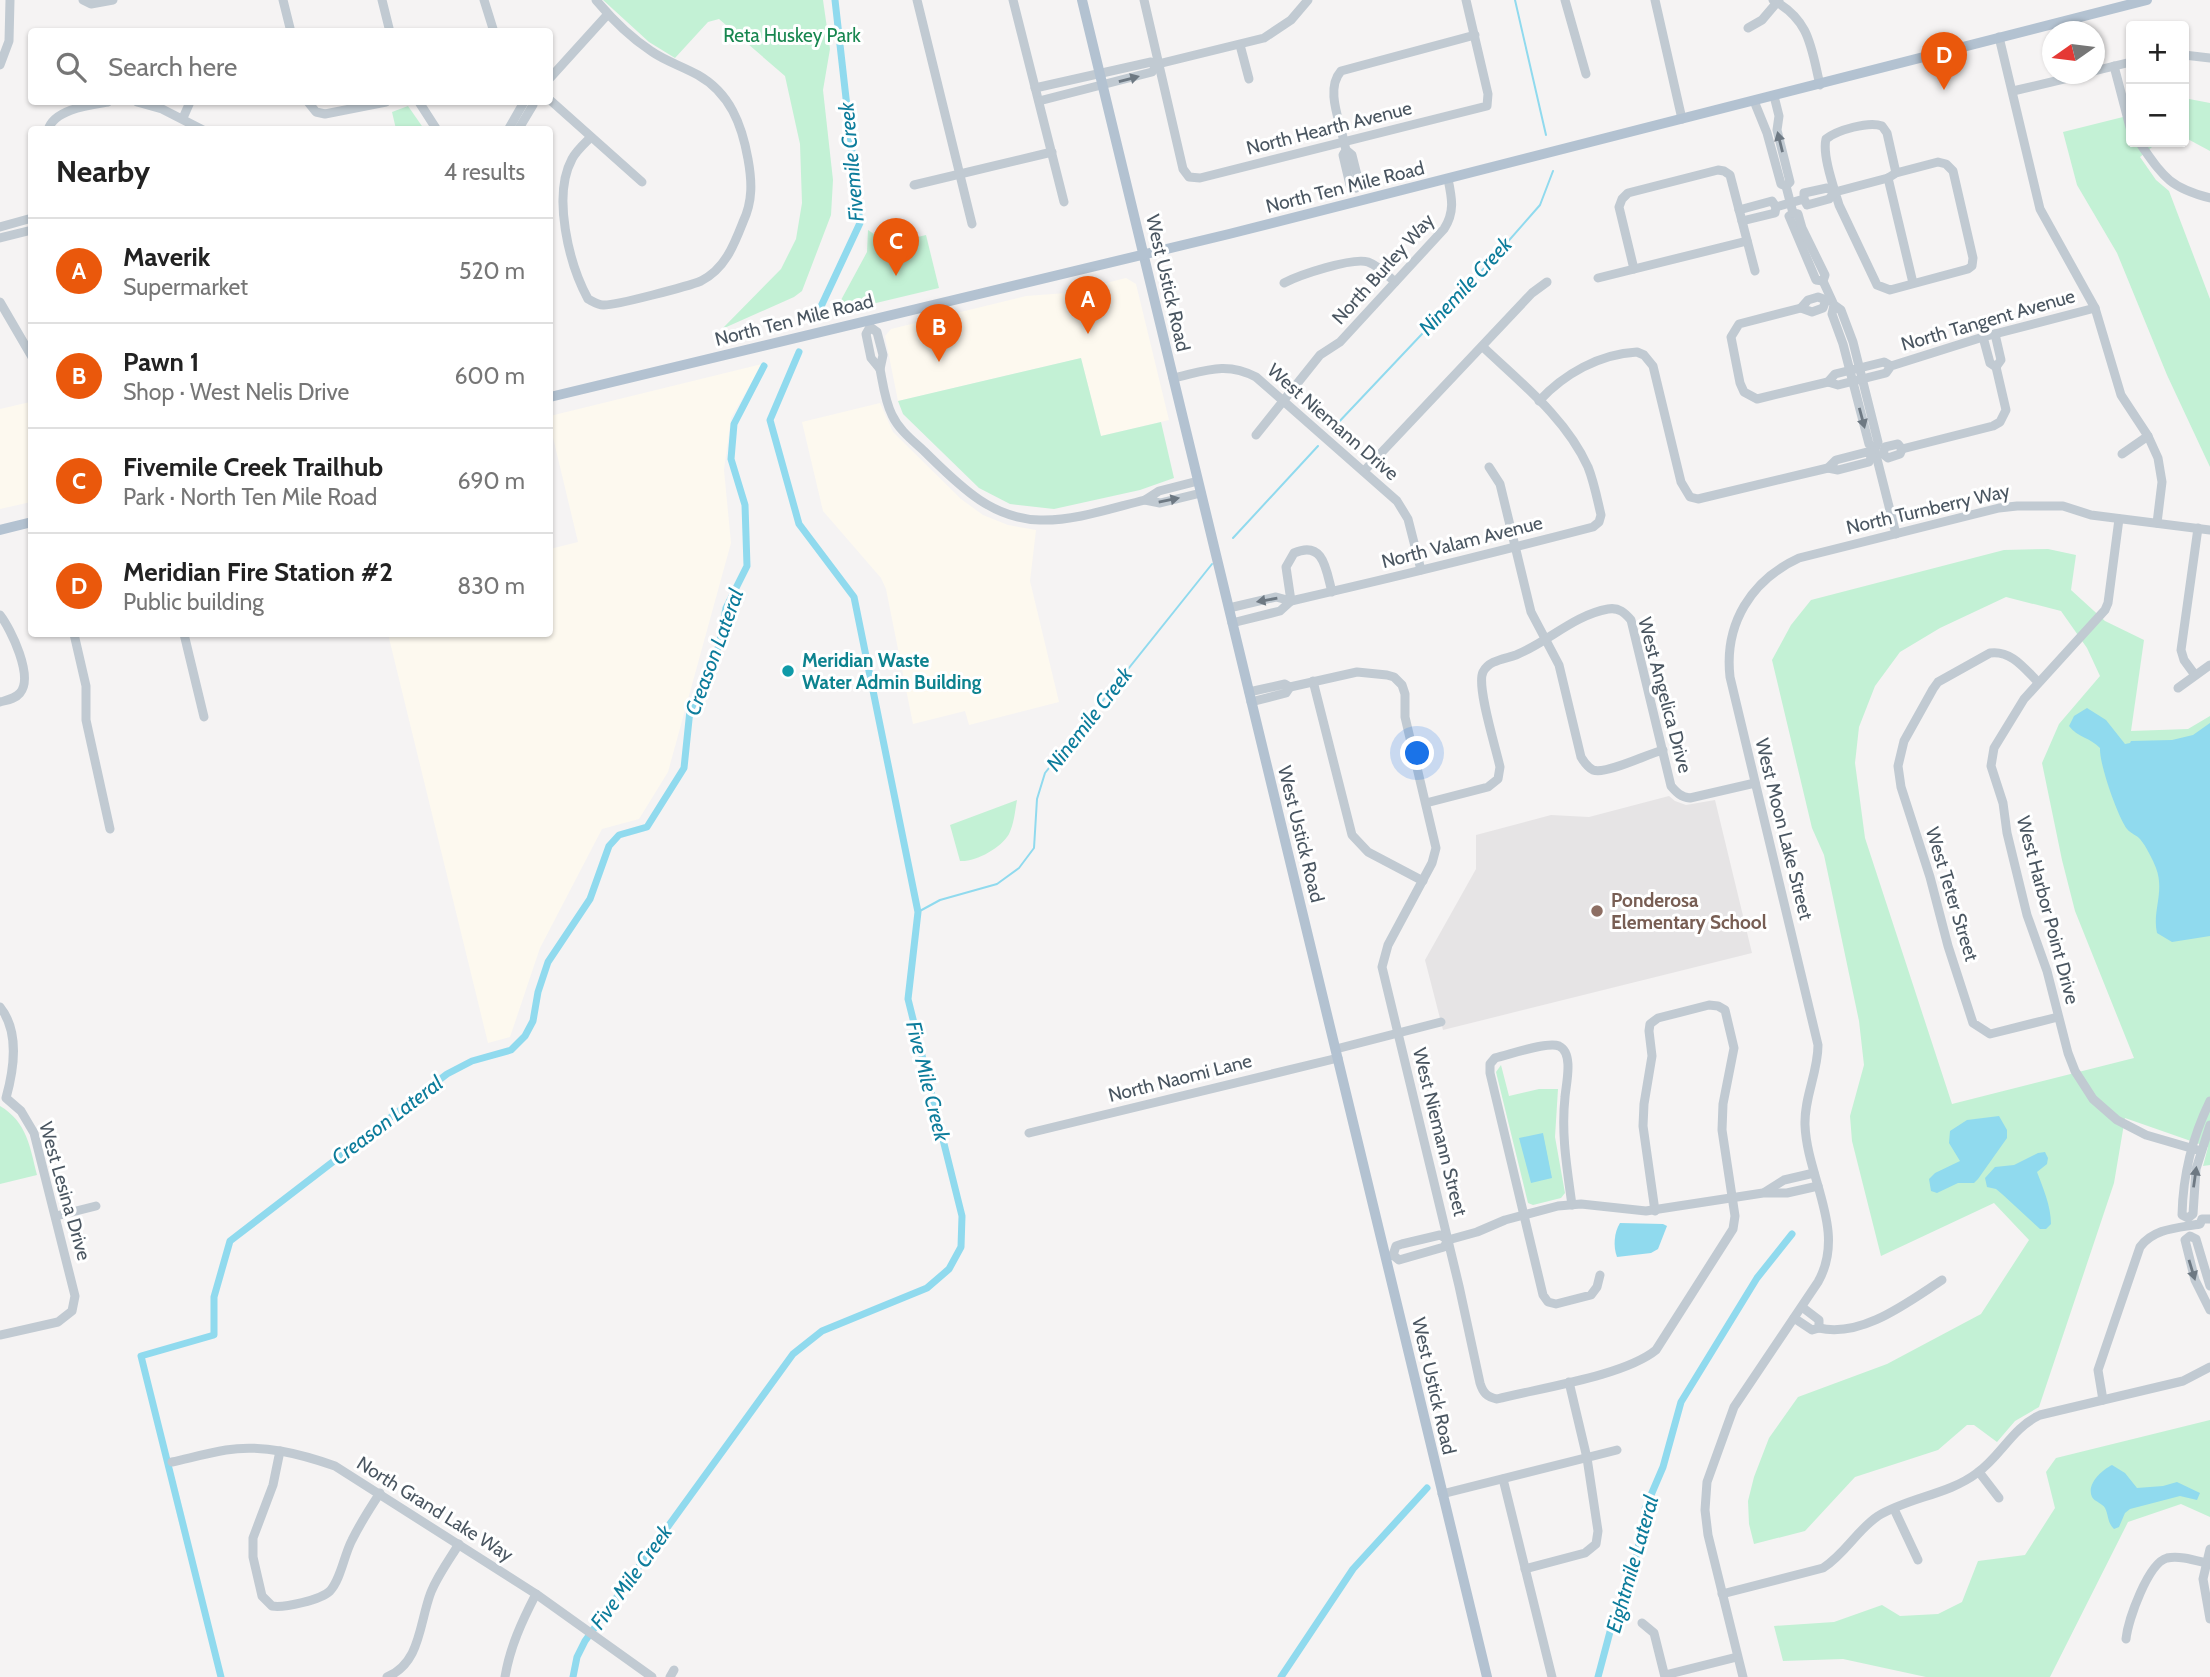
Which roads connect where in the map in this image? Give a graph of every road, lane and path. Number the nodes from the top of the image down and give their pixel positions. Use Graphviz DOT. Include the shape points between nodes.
graph roads {
  1 [pos="10,0"];
  2 [pos="113,0"];
  3 [pos="283,0"];
  4 [pos="382,0"];
  5 [pos="484,0"];
  6 [pos="596,0"];
  7 [pos="917,0"];
  8 [pos="1013,0"];
  9 [pos="1082,0"];
  10 [pos="1144,0"];
  11 [pos="1308,0"];
  12 [pos="1466,0"];
  13 [pos="1565,0"];
  14 [pos="1654,0"];
  15 [pos="2147,0"];
  16 [pos="85,1"];
  17 [pos="1776,1"];
  18 [pos="2122,3"];
  19 [pos="608,14"];
  20 [pos="290,28"];
  21 [pos="389,28"];
  22 [pos="493,28"];
  23 [pos="1748,28"];
  24 [pos="1475,35"];
  25 [pos="1999,37"];
  26 [pos="1240,45"];
  27 [pos="2189,55"];
  28 [pos="2210,58"];
  29 [pos="2126,63"];
  30 [pos="1158,64"];
  31 [pos="0,65"];
  32 [pos="2114,66"];
  33 [pos="2105,68"];
  34 [pos="1100,74"];
  35 [pos="1586,74"];
  36 [pos="553,75"];
  37 [pos="1249,79"];
  38 [pos="2044,84"];
  39 [pos="1820,85"];
  40 [pos="1103,86"];
  41 [pos="1035,88"];
  42 [pos="2012,92"];
  43 [pos="1774,96"];
  44 [pos="1039,101"];
  45 [pos="1754,101"];
  46 [pos="553,103"];
  47 [pos="96,105"];
  48 [pos="150,105"];
  49 [pos="189,105"];
  50 [pos="310,105"];
  51 [pos="373,105"];
  52 [pos="421,105"];
  53 [pos="522,105"];
  54 [pos="533,105"];
  55 [pos="2126,112"];
  56 [pos="183,118"];
  57 [pos="1682,119"];
  58 [pos="49,126"];
  59 [pos="196,126"];
  60 [pos="434,126"];
  61 [pos="510,126"];
  62 [pos="520,126"];
  63 [pos="590,138"];
  64 [pos="1345,146"];
  65 [pos="2142,147"];
  66 [pos="1052,152"];
  67 [pos="959,175"];
  68 [pos="1892,176"];
  69 [pos="1448,179"];
  70 [pos="642,182"];
  71 [pos="914,185"];
  72 [pos="1786,186"];
  73 [pos="1835,192"];
  74 [pos="2210,198"];
  75 [pos="1360,201"];
  76 [pos="1064,202"];
  77 [pos="1790,203"];
  78 [pos="1776,207"];
  79 [pos="1739,210"];
  80 [pos="28,219"];
  81 [pos="1742,221"];
  82 [pos="972,224"];
  83 [pos="0,227"];
  84 [pos="28,231"];
  85 [pos="0,238"];
  86 [pos="1747,241"];
  87 [pos="1143,255"];
  88 [pos="1634,269"];
  89 [pos="1755,271"];
  90 [pos="1598,278"];
  91 [pos="1395,282"];
  92 [pos="1547,282"];
  93 [pos="1284,283"];
  94 [pos="1913,284"];
  95 [pos="1830,301"];
  96 [pos="0,302"];
  97 [pos="2095,308"];
  98 [pos="869,324"];
  99 [pos="1995,334"];
  100 [pos="1983,337"];
  101 [pos="1483,347"];
  102 [pos="28,350"];
  103 [pos="1891,366"];
  104 [pos="1996,367"];
  105 [pos="1855,369"];
  106 [pos="1173,378"];
  107 [pos="1858,380"];
  108 [pos="1828,382"];
  109 [pos="553,396"];
  110 [pos="1282,399"];
  111 [pos="1539,401"];
  112 [pos="1256,435"];
  113 [pos="2148,436"];
  114 [pos="1876,454"];
  115 [pos="2122,454"];
  116 [pos="1489,467"];
  117 [pos="1364,471"];
  118 [pos="1198,481"];
  119 [pos="1201,494"];
  120 [pos="1145,500"];
  121 [pos="2119,519"];
  122 [pos="28,523"];
  123 [pos="2157,523"];
  124 [pos="2198,528"];
  125 [pos="0,530"];
  126 [pos="2210,530"];
  127 [pos="1896,534"];
  128 [pos="1515,547"];
  129 [pos="1421,570"];
  130 [pos="1332,592"];
  131 [pos="1291,601"];
  132 [pos="1229,608"];
  133 [pos="0,614"];
  134 [pos="1232,622"];
  135 [pos="1732,633"];
  136 [pos="76,637"];
  137 [pos="185,637"];
  138 [pos="1546,639"];
  139 [pos="2210,665"];
  140 [pos="2195,676"];
  141 [pos="1313,681"];
  142 [pos="2038,682"];
  143 [pos="2178,688"];
  144 [pos="1250,697"];
  145 [pos="0,702"];
  146 [pos="204,717"];
  147 [pos="1663,750"];
  148 [pos="1755,783"];
  149 [pos="1426,803"];
  150 [pos="110,829"];
  151 [pos="1423,881"];
  152 [pos="0,1007"];
  153 [pos="2059,1017"];
  154 [pos="1441,1022"];
  155 [pos="1398,1033"];
  156 [pos="1337,1054"];
  157 [pos="3,1097"];
  158 [pos="2210,1101"];
  159 [pos="2210,1125"];
  160 [pos="1029,1133"];
  161 [pos="2196,1150"];
  162 [pos="1814,1172"];
  163 [pos="1818,1186"];
  164 [pos="1763,1193"];
  165 [pos="1732,1198"];
  166 [pos="1572,1205"];
  167 [pos="96,1206"];
  168 [pos="1655,1211"];
  169 [pos="1523,1214"];
  170 [pos="56,1216"];
  171 [pos="2210,1219"];
  172 [pos="2205,1226"];
  173 [pos="2189,1227"];
  174 [pos="1448,1240"];
  175 [pos="1389,1256"];
  176 [pos="1600,1275"];
  177 [pos="1942,1280"];
  178 [pos="2210,1286"];
  179 [pos="1802,1307"];
  180 [pos="2210,1310"];
  181 [pos="1794,1318"];
  182 [pos="1819,1328"];
  183 [pos="0,1335"];
  184 [pos="2210,1367"];
  185 [pos="1569,1382"];
  186 [pos="2104,1400"];
  187 [pos="1617,1450"];
  188 [pos="280,1451"];
  189 [pos="1587,1458"];
  190 [pos="172,1462"];
  191 [pos="1979,1472"];
  192 [pos="1503,1479"];
  193 [pos="380,1493"];
  194 [pos="1442,1494"];
  195 [pos="1999,1498"];
  196 [pos="1894,1509"];
  197 [pos="458,1544"];
  198 [pos="2210,1549"];
  199 [pos="1918,1560"];
  200 [pos="2208,1563"];
  201 [pos="1525,1569"];
  202 [pos="536,1594"];
  203 [pos="1722,1594"];
  204 [pos="2208,1606"];
  205 [pos="2210,1619"];
  206 [pos="1642,1623"];
  207 [pos="2126,1639"];
  208 [pos="1737,1657"];
  209 [pos="1665,1676"];
  210 [pos="387,1677"];
  211 [pos="505,1677"];
  212 [pos="652,1677"];
  213 [pos="1487,1677"];
  214 [pos="1552,1677"];
  215 [pos="1742,1677"];
  1 -- 31 [label="street" via="9,41"];
  2 -- 16 [label="street"];
  3 -- 20 [label="street"];
  4 -- 21 [label="street"];
  5 -- 22 [label="street"];
  6 -- 19 [label="street"];
  7 -- 67 [label="street"];
  8 -- 41 [label="street"];
  9 -- 34 [label="main road, West Ustick Road"];
  10 -- 30 [label="street"];
  11 -- 26 [label="street" via="1284,26"];
  12 -- 24 [label="street"];
  13 -- 35 [label="street"];
  14 -- 57 [label="street"];
  15 -- 18 [label="main road, North Ten Mile Road"];
  17 -- 23 [label="street" via="1762,20"];
  17 -- 39 [label="street" via="1797,17 1805,30"];
  18 -- 25 [label="main road, North Ten Mile Road"];
  19 -- 36 [label="street"];
  19 -- 63 [label="street" via="649,50 717,89 740,123 751,196 730,252 719,268 690,286 603,305 588,299 578,280 562,196 572,159"];
  24 -- 64 [label="street" via="1341,71 1334,78 1333,89"];
  24 -- 64 [label="street, North Hearth Avenue" via="1487,106"];
  25 -- 39 [label="main road, North Ten Mile Road"];
  25 -- 42 [label="street"];
  26 -- 30 [label="street"];
  26 -- 37 [label="street"];
  27 -- 28 [label="street"];
  29 -- 32 [label="street"];
  30 -- 34 [label="street"];
  40 -- 30 [label="street, one-way" via="1152,72"];
  30 -- 64 [label="street, North Hearth Avenue" via="1183,169 1189,177"];
  32 -- 33 [label="street"];
  32 -- 55 [label="street"];
  34 -- 40 [label="main road, West Ustick Road"];
  34 -- 41 [label="street"];
  38 -- 42 [label="street"];
  39 -- 43 [label="main road, North Ten Mile Road"];
  40 -- 44 [label="street"];
  40 -- 87 [label="main road, West Ustick Road"];
  41 -- 44 [label="street"];
  42 -- 97 [label="street" via="2040,209"];
  43 -- 45 [label="main road, North Ten Mile Road"];
  72 -- 43 [label="street, one-way" via="1790,182"];
  44 -- 66 [label="street"];
  45 -- 57 [label="main road, North Ten Mile Road"];
  45 -- 72 [label="street" via="1781,184"];
  46 -- 63 [label="street"];
  47 -- 58 [label="street" via="58,115"];
  48 -- 56 [label="street"];
  49 -- 56 [label="street"];
  50 -- 51 [label="street" via="320,114"];
  52 -- 60 [label="street"];
  53 -- 61 [label="street"];
  54 -- 62 [label="street"];
  56 -- 59 [label="street"];
  57 -- 69 [label="main road, North Ten Mile Road"];
  63 -- 70 [label="street"];
  64 -- 75 [label="street" via="1352,155"];
  65 -- 74 [label="street" via="2168,181"];
  66 -- 67 [label="street"];
  66 -- 76 [label="street"];
  67 -- 71 [label="street"];
  67 -- 82 [label="street"];
  68 -- 73 [label="street"];
  68 -- 73 [label="street" via="1887,133 1882,126 1832,134 1825,149"];
  68 -- 94 [label="street"];
  68 -- 94 [label="street" via="1938,162 1953,171 1973,258 1972,267 1965,271"];
  69 -- 75 [label="main road, North Ten Mile Road"];
  69 -- 91 [label="street, North Burley Way" via="1450,220"];
  72 -- 77 [label="street"];
  73 -- 77 [label="street" via="1829,199 1807,205 1804,199"];
  73 -- 94 [label="street" via="1877,285 1883,289"];
  75 -- 87 [label="main road, North Ten Mile Road"];
  77 -- 78 [label="street"];
  77 -- 95 [label="street" via="1825,275"];
  78 -- 79 [label="street" via="1772,201"];
  78 -- 81 [label="street" via="1775,213"];
  79 -- 81 [label="street"];
  79 -- 88 [label="street" via="1730,175 1724,171 1628,192 1619,207"];
  80 -- 83 [label="street"];
  81 -- 86 [label="street"];
  84 -- 85 [label="street"];
  86 -- 88 [label="street"];
  86 -- 89 [label="street"];
  87 -- 98 [label="main road, North Ten Mile Road"];
  87 -- 106 [label="main road, West Ustick Road"];
  88 -- 90 [label="street"];
  91 -- 93 [label="street" via="1363,261"];
  91 -- 110 [label="street, North Burley Way"];
  92 -- 101 [label="street"];
  95 -- 105 [label="street"];
  95 -- 108 [label="street, North Tangent Avenue" via="1818,297 1801,307 1739,324 1731,345 1749,397"];
  96 -- 102 [label="street"];
  97 -- 99 [label="street, North Tangent Avenue"];
  97 -- 113 [label="street" via="2121,395"];
  98 -- 109 [label="main road, North Ten Mile Road"];
  98 -- 120 [label="street" via="866,334 871,358 880,369 891,415 965,491 1000,511 1030,519 1072,517"];
  99 -- 100 [label="street, North Tangent Avenue"];
  99 -- 104 [label="street" via="2001,360"];
  100 -- 103 [label="street, North Tangent Avenue"];
  100 -- 104 [label="street" via="1990,363"];
  101 -- 111 [label="street"];
  101 -- 117 [label="street"];
  103 -- 105 [label="street, North Tangent Avenue" via="1884,362"];
  103 -- 107 [label="street, North Tangent Avenue" via="1886,373"];
  104 -- 114 [label="street" via="2006,410 1993,426 1902,449 1888,458"];
  105 -- 107 [label="street"];
  105 -- 108 [label="street, North Tangent Avenue" via="1835,374"];
  106 -- 110 [label="street, West Niemann Drive" via="1231,368 1256,377"];
  106 -- 118 [label="main road, West Ustick Road"];
  107 -- 108 [label="street, North Tangent Avenue" via="1838,385"];
  107 -- 114 [label="street" via="1869,444"];
  110 -- 112 [label="street, North Burley Way"];
  110 -- 117 [label="street, West Niemann Drive"];
  111 -- 114 [label="street" via="1562,379 1590,364 1629,353 1644,355 1653,366 1684,491 1698,499 1828,468 1836,460 1867,452"];
  111 -- 128 [label="street, North Valam Avenue" via="1571,438 1589,469 1601,515 1593,527"];
  113 -- 115 [label="street"];
  113 -- 123 [label="street" via="2161,474"];
  114 -- 127 [label="street"];
  116 -- 128 [label="street" via="1500,484"];
  117 -- 129 [label="street, West Niemann Drive" via="1403,510"];
  118 -- 119 [label="main road, West Ustick Road"];
  118 -- 120 [label="street" via="1159,491"];
  120 -- 119 [label="street, one-way" via="1160,503"];
  119 -- 132 [label="main road, West Ustick Road"];
  121 -- 123 [label="street, North Turnberry Way"];
  121 -- 127 [label="street, North Turnberry Way" via="2063,506 2025,506 1999,508"];
  121 -- 142 [label="street, West Harbor Point Drive" via="2105,610"];
  122 -- 125 [label="main road"];
  123 -- 124 [label="street, North Turnberry Way"];
  124 -- 126 [label="street, North Turnberry Way"];
  124 -- 140 [label="street" via="2181,650"];
  127 -- 135 [label="street, North Turnberry Way" via="1785,564 1750,596"];
  128 -- 129 [label="street, North Valam Avenue"];
  128 -- 138 [label="street" via="1531,612"];
  129 -- 130 [label="street, North Valam Avenue"];
  130 -- 131 [label="street, North Valam Avenue"];
  130 -- 131 [label="street" via="1323,559 1311,550 1301,550 1286,567"];
  131 -- 132 [label="street, North Valam Avenue, one-way" via="1276,597"];
  131 -- 134 [label="street, North Valam Avenue" via="1280,611"];
  132 -- 134 [label="main road, West Ustick Road"];
  133 -- 145 [label="street" via="17,646 24,681 22,691"];
  134 -- 144 [label="main road, West Ustick Road"];
  135 -- 148 [label="street, West Moon Lake Street" via="1730,677"];
  136 -- 150 [label="street" via="86,686 86,720"];
  137 -- 146 [label="street"];
  138 -- 147 [label="street" via="1559,665 1581,757 1592,770 1603,771"];
  138 -- 147 [label="street, West Angelica Drive" via="1608,609 1617,609 1631,620"];
  138 -- 149 [label="street" via="1490,664 1481,677 1500,767 1498,779 1489,787"];
  139 -- 140 [label="street"];
  140 -- 143 [label="street"];
  141 -- 144 [label="street" via="1286,692"];
  141 -- 149 [label="street" via="1357,672 1394,677 1402,685"];
  141 -- 151 [label="street" via="1352,835 1367,852"];
  142 -- 153 [label="street, West Harbor Point Drive" via="1994,748 1991,766 2027,915"];
  142 -- 153 [label="street, West Teter Street" via="2014,659 1999,652 1938,682 1904,741 1898,766 1900,787 1973,1023 1990,1034"];
  144 -- 156 [label="main road, West Ustick Road"];
  147 -- 148 [label="street, West Angelica Drive" via="1671,786 1683,797"];
  148 -- 162 [label="street, West Moon Lake Street" via="1815,1033 1818,1057 1805,1126"];
  149 -- 151 [label="street" via="1436,848"];
  151 -- 155 [label="street" via="1383,958"];
  152 -- 157 [label="street, West Lesina Drive" via="14,1049 13,1070"];
  153 -- 161 [label="street, West Harbor Point Drive" via="2075,1071 2098,1105 2128,1127"];
  154 -- 155 [label="street, North Naomi Lane"];
  155 -- 156 [label="street, North Naomi Lane"];
  155 -- 174 [label="street, West Niemann Street"];
  156 -- 160 [label="street, North Naomi Lane"];
  156 -- 175 [label="main road, West Ustick Road"];
  157 -- 170 [label="street, West Lesina Drive" via="21,1111 34,1133"];
  158 -- 161 [label="street" via="2198,1125"];
  159 -- 161 [label="street"];
  161 -- 173 [label="street" via="2183,1191 2182,1215"];
  162 -- 163 [label="street, West Moon Lake Street"];
  162 -- 164 [label="street" via="1784,1180"];
  163 -- 164 [label="street"];
  163 -- 179 [label="street, West Moon Lake Street" via="1830,1247 1823,1274"];
  164 -- 165 [label="street"];
  165 -- 168 [label="street"];
  165 -- 168 [label="street" via="1722,1121 1734,1048 1725,1010 1709,1005 1658,1018 1648,1031 1652,1056 1643,1126"];
  165 -- 185 [label="street" via="1733,1229 1656,1350 1634,1365"];
  166 -- 168 [label="street"];
  166 -- 169 [label="street"];
  166 -- 169 [label="street" via="1562,1130 1568,1063 1558,1045 1548,1045 1495,1058 1490,1064"];
  167 -- 170 [label="street"];
  169 -- 174 [label="street"];
  169 -- 176 [label="street" via="1548,1302 1591,1295"];
  170 -- 183 [label="street, West Lesina Drive" via="75,1296 72,1311 58,1322"];
  171 -- 172 [label="street" via="2202,1219"];
  172 -- 173 [label="street"];
  173 -- 178 [label="street"];
  173 -- 180 [label="street, one-way" via="2185,1240 2191,1269"];
  173 -- 186 [label="street" via="2155,1232 2140,1247 2098,1370"];
  174 -- 175 [label="street" via="1444,1247 1427,1253 1399,1260"];
  174 -- 175 [label="street" via="1440,1236 1402,1244"];
  174 -- 185 [label="street" via="1483,1391 1497,1399"];
  175 -- 194 [label="main road, West Ustick Road"];
  177 -- 182 [label="street" via="1864,1323"];
  179 -- 181 [label="street, West Moon Lake Street"];
  179 -- 182 [label="street" via="1819,1320"];
  181 -- 182 [label="street" via="1812,1330"];
  181 -- 203 [label="street, West Moon Lake Street" via="1734,1407 1710,1469 1706,1525"];
  184 -- 186 [label="street" via="2183,1381"];
  185 -- 189 [label="street"];
  186 -- 191 [label="street" via="2030,1420"];
  187 -- 189 [label="street"];
  188 -- 190 [label="street, North Grand Lake Way" via="228,1449"];
  188 -- 193 [label="street, North Grand Lake Way" via="335,1466"];
  188 -- 193 [label="street" via="253,1538 262,1596 269,1605 280,1607 328,1593 351,1541"];
  189 -- 192 [label="street"];
  189 -- 201 [label="street" via="1598,1531 1595,1544 1585,1553"];
  191 -- 195 [label="street"];
  191 -- 196 [label="street" via="1953,1488"];
  192 -- 194 [label="street"];
  192 -- 201 [label="street"];
  193 -- 197 [label="street, North Grand Lake Way"];
  194 -- 213 [label="main road, West Ustick Road"];
  196 -- 199 [label="street"];
  196 -- 203 [label="street" via="1869,1524 1823,1568"];
  197 -- 202 [label="street, North Grand Lake Way"];
  197 -- 210 [label="street" via="433,1588 413,1654"];
  198 -- 200 [label="street"];
  200 -- 204 [label="street" via="2203,1579"];
  200 -- 207 [label="street" via="2172,1557 2158,1564 2129,1621"];
  201 -- 214 [label="street"];
  202 -- 211 [label="street" via="509,1654"];
  202 -- 212 [label="street, North Grand Lake Way"];
  203 -- 208 [label="street, West Moon Lake Street"];
  204 -- 205 [label="street"];
  206 -- 209 [label="street" via="1654,1633"];
  208 -- 209 [label="street"];
  208 -- 215 [label="street, West Moon Lake Street"];
}
